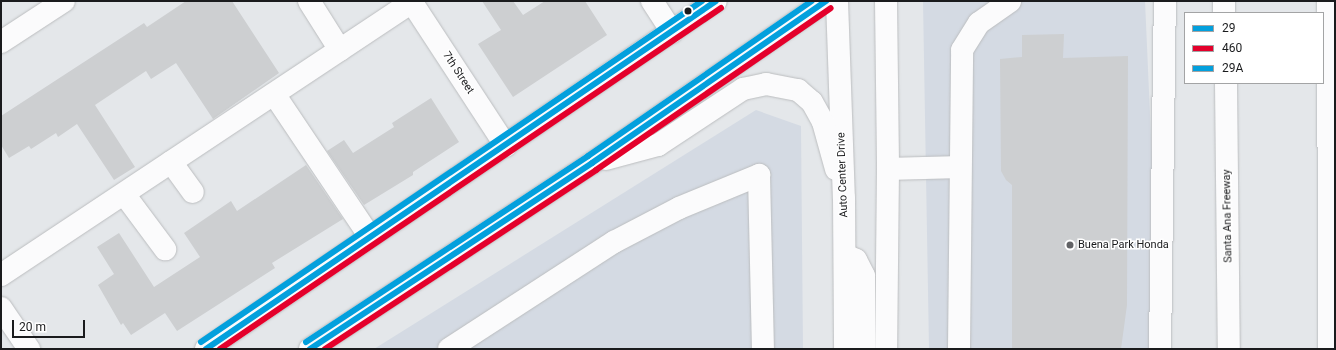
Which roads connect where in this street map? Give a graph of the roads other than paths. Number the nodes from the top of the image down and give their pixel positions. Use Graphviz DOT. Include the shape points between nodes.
graph roads {
  1 [pos="64,1"];
  2 [pos="309,1"];
  3 [pos="412,1"];
  4 [pos="652,1"];
  5 [pos="716,1"];
  6 [pos="826,1"];
  7 [pos="837,1"];
  8 [pos="886,1"];
  9 [pos="1010,1"];
  10 [pos="1165,1"];
  11 [pos="1224,1"];
  12 [pos="1328,1"];
  13 [pos="1224,12"];
  14 [pos="672,32"];
  15 [pos="4,34"];
  16 [pos="340,50"];
  17 [pos="1226,84"];
  18 [pos="274,94"];
  19 [pos="506,146"];
  20 [pos="171,162"];
  21 [pos="592,163"];
  22 [pos="960,167"];
  23 [pos="888,169"];
  24 [pos="193,192"];
  25 [pos="124,194"];
  26 [pos="844,198"];
  27 [pos="370,237"];
  28 [pos="165,249"];
  29 [pos="845,255"];
  30 [pos="1,275"];
  31 [pos="1,308"];
  32 [pos="29,349"];
  33 [pos="206,349"];
  34 [pos="310,349"];
  35 [pos="449,349"];
  36 [pos="762,349"];
  37 [pos="845,349"];
  38 [pos="864,349"];
  39 [pos="886,349"];
  40 [pos="959,349"];
  41 [pos="1160,349"];
  42 [pos="1230,349"];
  43 [pos="1329,349"];
  1 -- 15 [label="main road"];
  2 -- 16 [label="main road"];
  3 -- 16 [label="main road"];
  3 -- 19 [label="main road, 7th Street"];
  4 -- 14 [label="main road"];
  5 -- 14 [label="main road"];
  6 -- 21 [label="main road"];
  7 -- 26 [label="main road, Auto Center Drive"];
  8 -- 23 [label="main road"];
  9 -- 22 [label="main road" via="978,23 962,50"];
  10 -- 41 [label="main road"];
  11 -- 13 [label="main road"];
  12 -- 43 [label="main road"];
  14 -- 19 [label="main road"];
  16 -- 18 [label="main road"];
  17 -- 42 [label="main road, Santa Ana Freeway"];
  18 -- 20 [label="main road"];
  18 -- 27 [label="main road"];
  19 -- 27 [label="main road"];
  20 -- 24 [label="main road"];
  20 -- 25 [label="main road"];
  21 -- 26 [label="main road" via="658,145 743,89 766,84 784,86 798,90 812,102 823,122"];
  21 -- 34 [label="main road"];
  22 -- 23 [label="main road"];
  22 -- 40 [label="main road"];
  23 -- 39 [label="main road"];
  25 -- 28 [label="main road"];
  25 -- 30 [label="main road"];
  26 -- 29 [label="main road, Auto Center Drive"];
  27 -- 33 [label="main road"];
  29 -- 37 [label="main road, Auto Center Drive"];
  29 -- 38 [label="main road" via="856,260 864,276"];
  31 -- 32 [label="main road"];
  35 -- 36 [label="main road" via="614,242 679,208 759,175"];
}
